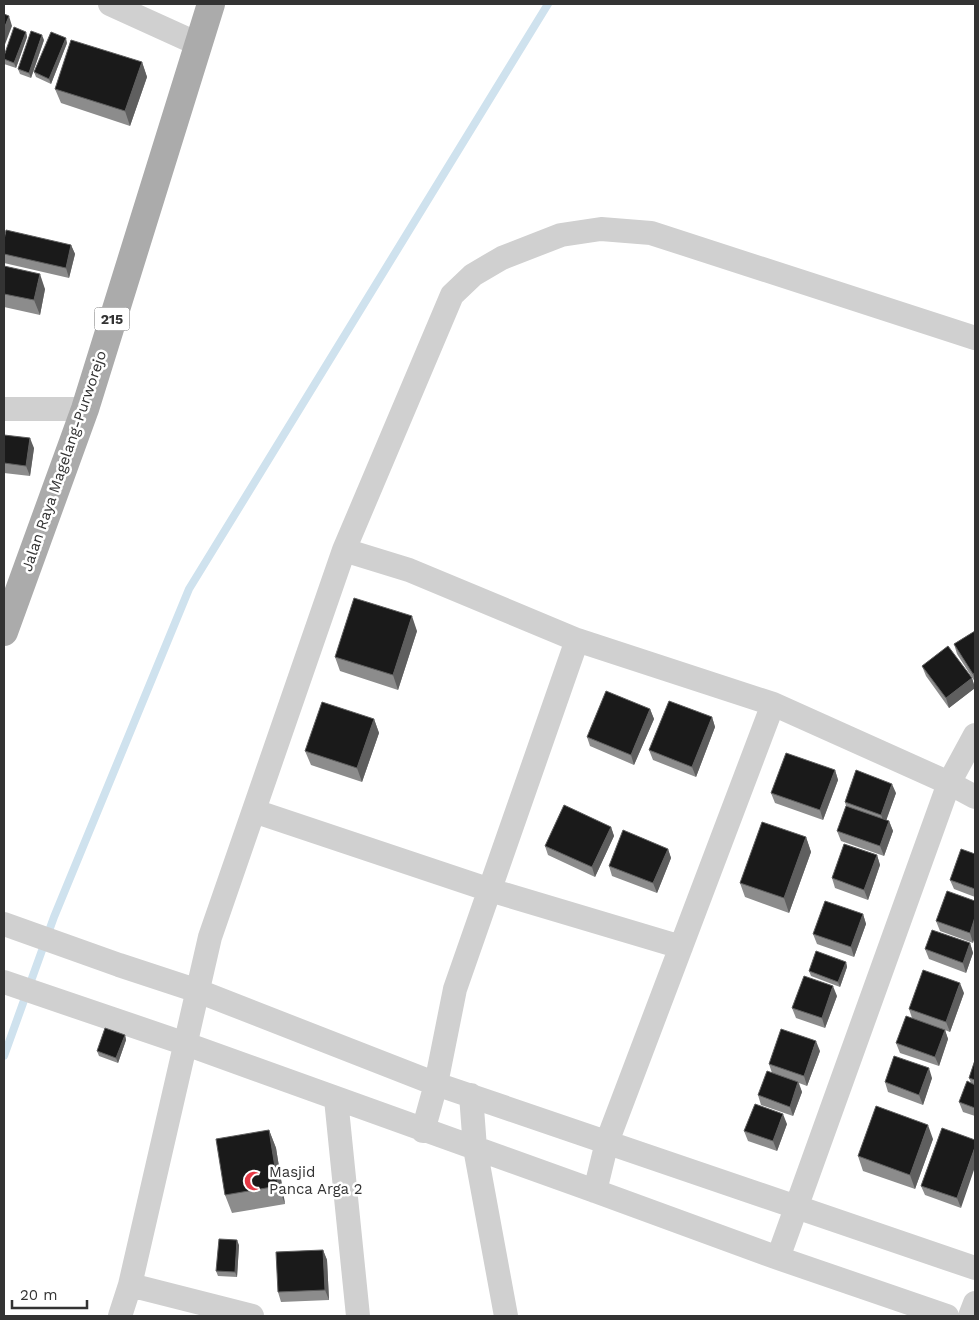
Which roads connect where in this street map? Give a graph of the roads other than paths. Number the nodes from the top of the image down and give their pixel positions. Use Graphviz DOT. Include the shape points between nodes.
graph roads {
  1 [pos="110,4"];
  2 [pos="211,4"];
  3 [pos="198,44"];
  4 [pos="975,338"];
  5 [pos="4,409"];
  6 [pos="85,409"];
  7 [pos="344,550"];
  8 [pos="4,632"];
  9 [pos="578,640"];
  10 [pos="773,704"];
  11 [pos="975,735"];
  12 [pos="949,783"];
  13 [pos="975,797"];
  14 [pos="254,811"];
  15 [pos="490,890"];
  16 [pos="4,924"];
  17 [pos="681,947"];
  18 [pos="4,982"];
  19 [pos="198,991"];
  20 [pos="186,1044"];
  21 [pos="436,1084"];
  22 [pos="471,1095"];
  23 [pos="336,1099"];
  24 [pos="424,1131"];
  25 [pos="607,1142"];
  26 [pos="475,1148"];
  27 [pos="595,1191"];
  28 [pos="796,1208"];
  29 [pos="778,1258"];
  30 [pos="975,1268"];
  31 [pos="130,1285"];
  32 [pos="975,1304"];
  33 [pos="120,1316"];
  34 [pos="252,1316"];
  35 [pos="358,1316"];
  36 [pos="506,1316"];
  37 [pos="947,1316"];
  38 [pos="970,1316"];
  1 -- 3 [label="street"];
  2 -- 3 [label="main road, Jalan Raya Magelang-Purworejo / 215"];
  3 -- 6 [label="main road, Jalan Raya Magelang-Purworejo / 215"];
  4 -- 7 [label="street" via="651,232 601,229 561,235 502,258 473,275 452,295"];
  5 -- 6 [label="street"];
  6 -- 8 [label="main road, Jalan Raya Magelang-Purworejo / 215"];
  7 -- 9 [label="street" via="409,570"];
  7 -- 14 [label="street"];
  9 -- 10 [label="street"];
  9 -- 15 [label="street"];
  10 -- 12 [label="street"];
  10 -- 17 [label="street"];
  11 -- 12 [label="street"];
  12 -- 13 [label="street"];
  12 -- 28 [label="street"];
  14 -- 15 [label="street"];
  14 -- 19 [label="street" via="210,937"];
  15 -- 17 [label="street"];
  15 -- 21 [label="street" via="455,989"];
  16 -- 19 [label="street"];
  17 -- 25 [label="street"];
  18 -- 20 [label="street"];
  19 -- 20 [label="street"];
  19 -- 21 [label="street"];
  20 -- 23 [label="street"];
  20 -- 31 [label="street"];
  21 -- 22 [label="street"];
  21 -- 24 [label="street"];
  22 -- 25 [label="street"];
  22 -- 26 [label="street"];
  23 -- 24 [label="street"];
  23 -- 35 [label="street"];
  24 -- 26 [label="street"];
  25 -- 27 [label="street"];
  25 -- 28 [label="street"];
  26 -- 27 [label="street"];
  26 -- 36 [label="street"];
  27 -- 29 [label="street"];
  28 -- 29 [label="street"];
  28 -- 30 [label="street"];
  29 -- 37 [label="street"];
  31 -- 33 [label="street"];
  31 -- 34 [label="street"];
  32 -- 38 [label="street"];
}
